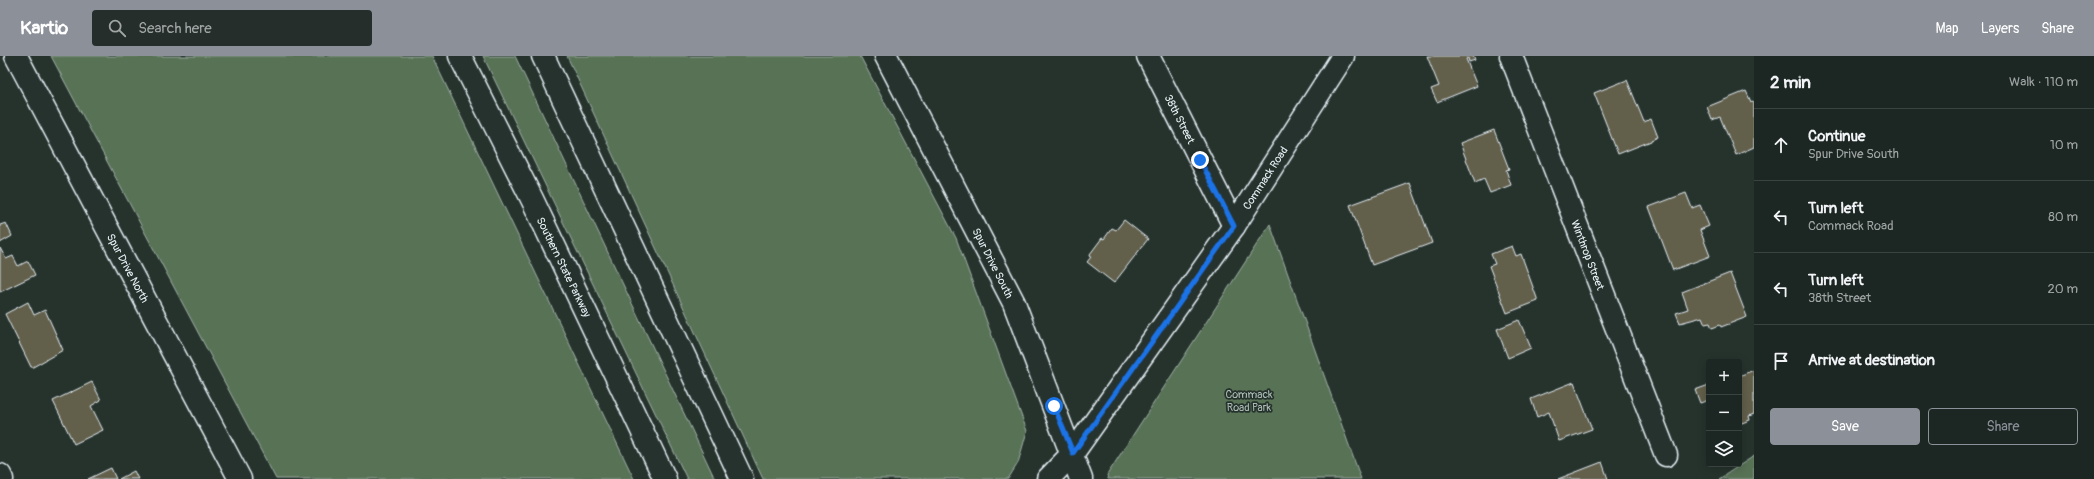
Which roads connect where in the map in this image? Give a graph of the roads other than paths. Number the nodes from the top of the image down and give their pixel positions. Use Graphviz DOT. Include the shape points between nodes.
graph roads {
  1 [pos="16,56"];
  2 [pos="460,56"];
  3 [pos="543,56"];
  4 [pos="886,56"];
  5 [pos="1148,56"];
  6 [pos="1343,56"];
  7 [pos="1511,56"];
  8 [pos="1234,226"];
  9 [pos="1073,453"];
  10 [pos="1666,455"];
  11 [pos="0,476"];
  12 [pos="2,479"];
  13 [pos="240,479"];
  14 [pos="665,479"];
  15 [pos="742,479"];
  16 [pos="1048,479"];
  17 [pos="1063,479"];
  18 [pos="1081,479"];
  1 -- 13 [label="main road, Spur Drive North"];
  2 -- 14 [label="main road, Southern State Parkway" via="532,199"];
  3 -- 15 [label="main road"];
  4 -- 9 [label="main road, Spur Drive South" via="1014,303"];
  5 -- 8 [label="main road, 38th Street"];
  6 -- 8 [label="main road, Commack Road"];
  7 -- 10 [label="main road, Winthrop Street"];
  8 -- 9 [label="main road, Commack Road"];
  9 -- 16 [label="main road, Commack Road"];
  9 -- 17 [label="main road, Commack Road"];
  9 -- 18 [label="main road, Spur Drive South"];
  11 -- 12 [label="main road"];
}
